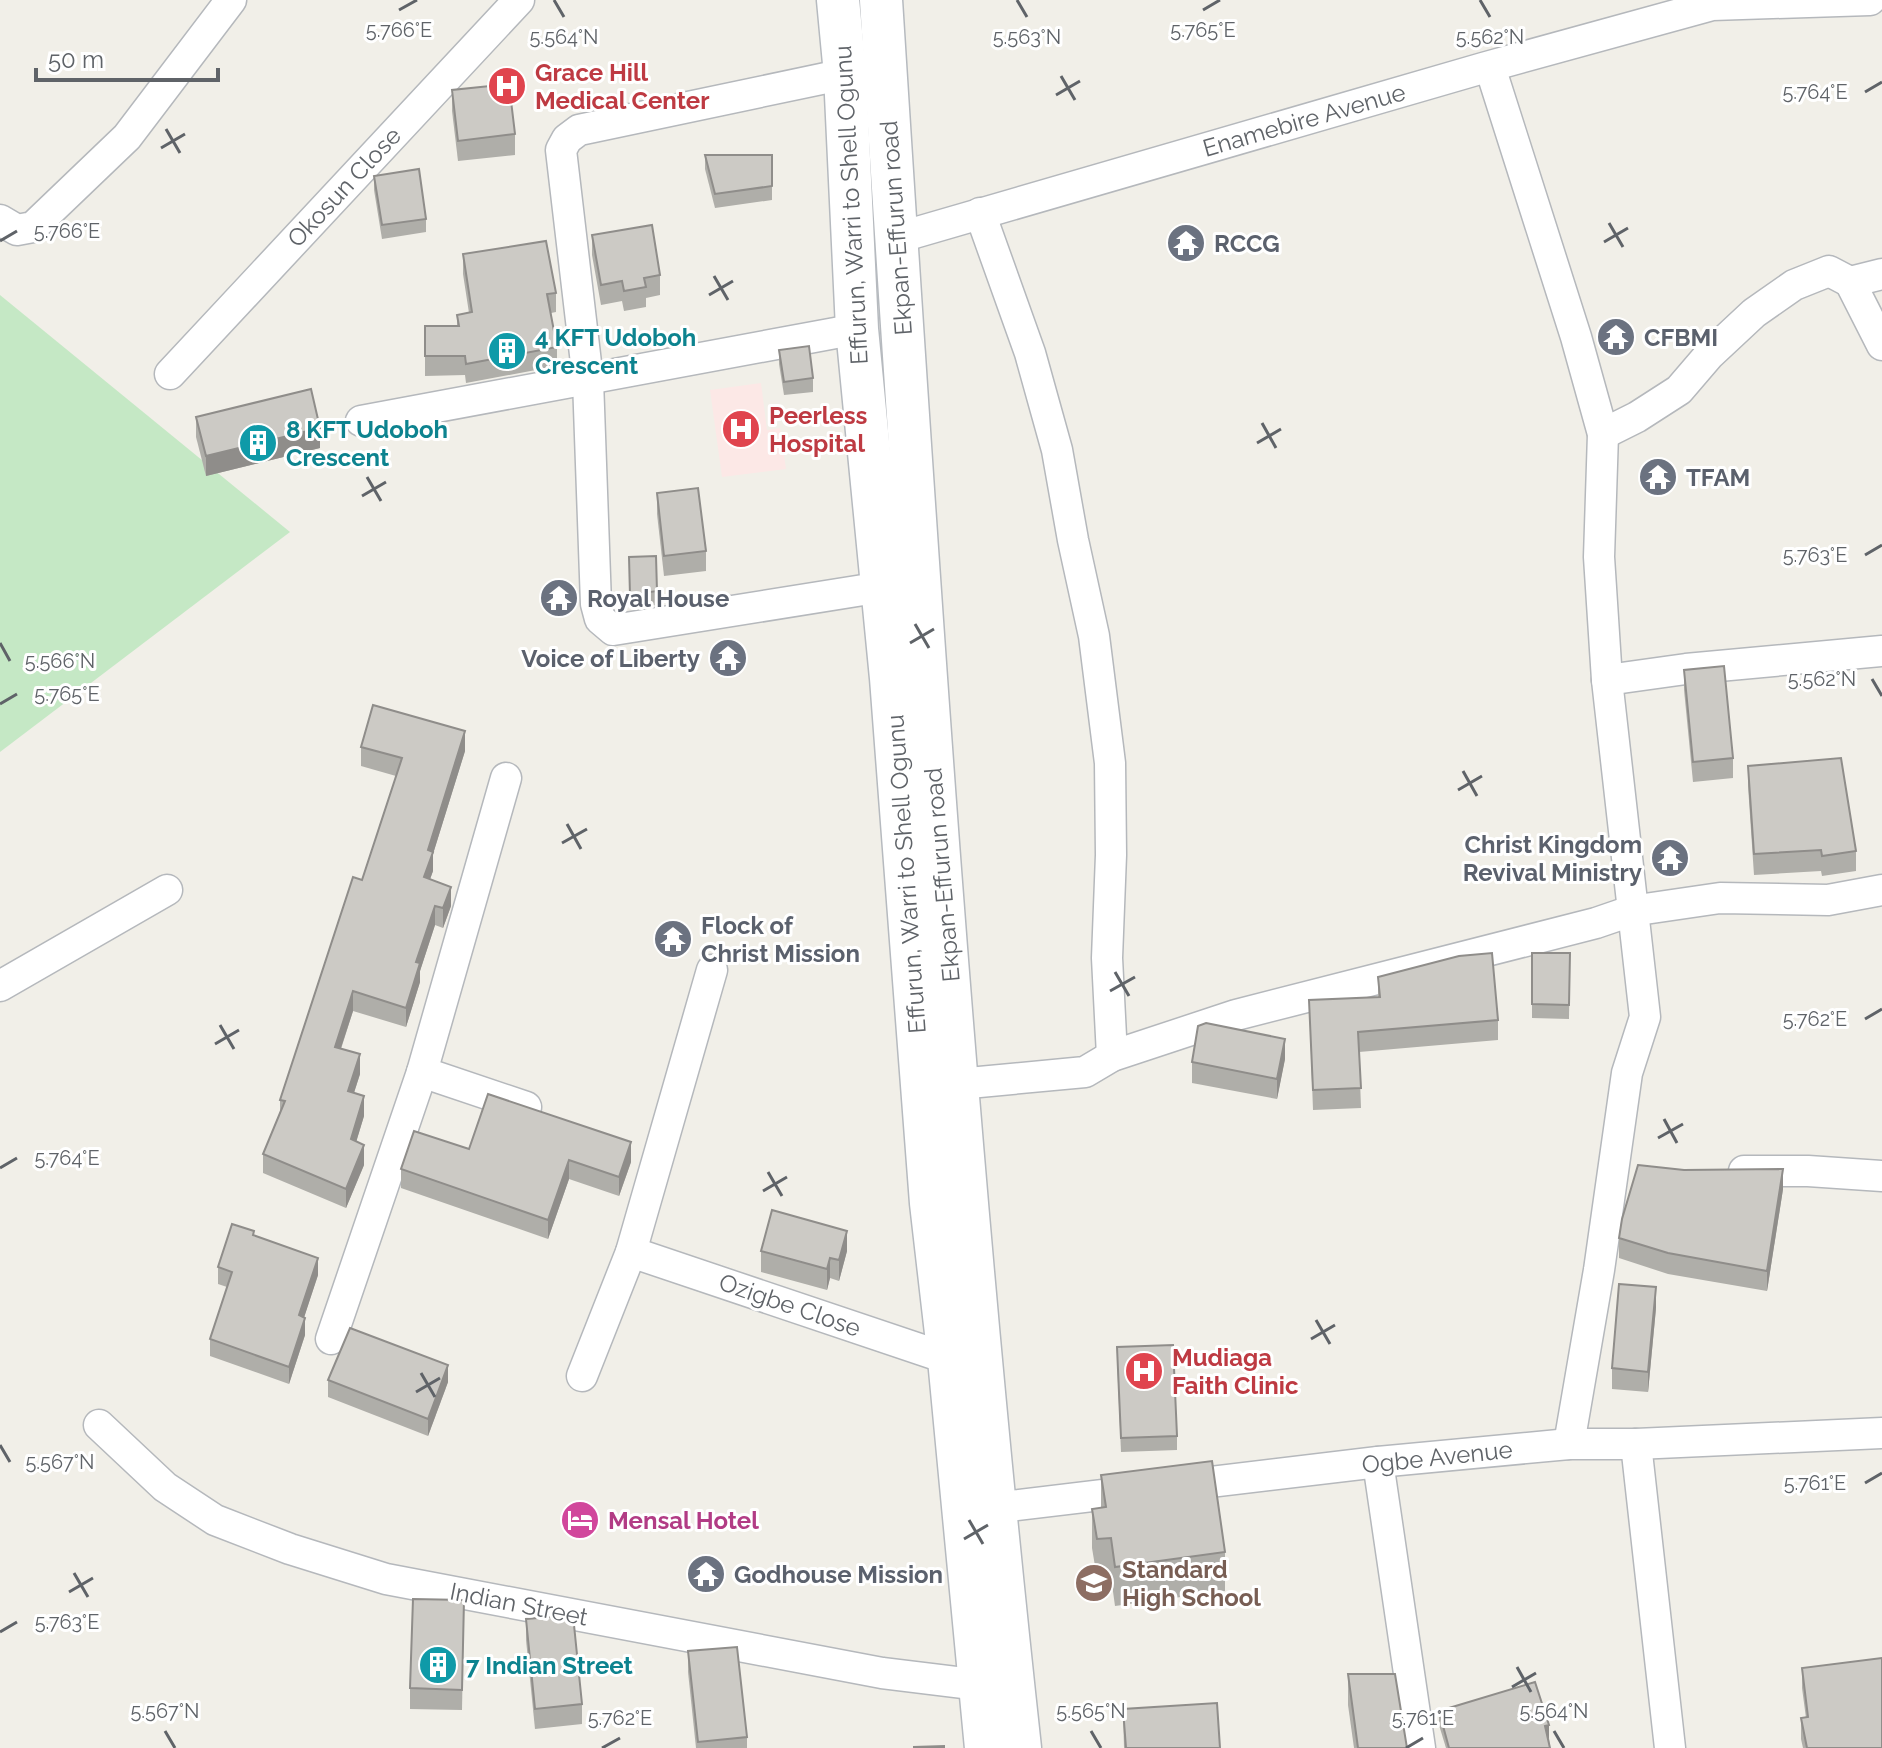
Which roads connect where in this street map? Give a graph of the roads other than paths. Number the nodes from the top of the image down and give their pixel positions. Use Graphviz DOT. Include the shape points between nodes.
graph roads {
  1 [pos="231,0"];
  2 [pos="519,0"];
  3 [pos="838,0"];
  4 [pos="881,0"];
  5 [pos="1870,0"];
  6 [pos="1713,2"];
  7 [pos="1490,67"];
  8 [pos="845,74"];
  9 [pos="980,213"];
  10 [pos="0,220"];
  11 [pos="897,238"];
  12 [pos="1882,274"];
  13 [pos="1850,282"];
  14 [pos="857,329"];
  15 [pos="1882,345"];
  16 [pos="170,374"];
  17 [pos="588,380"];
  18 [pos="361,421"];
  19 [pos="1603,434"];
  20 [pos="882,587"];
  21 [pos="1882,651"];
  22 [pos="1607,680"];
  23 [pos="506,778"];
  24 [pos="167,890"];
  25 [pos="1882,890"];
  26 [pos="1631,911"];
  27 [pos="712,970"];
  28 [pos="0,986"];
  29 [pos="1112,1056"];
  30 [pos="422,1072"];
  31 [pos="958,1084"];
  32 [pos="555,1117"];
  33 [pos="629,1142"];
  34 [pos="659,1152"];
  35 [pos="1715,1172"];
  36 [pos="1882,1176"];
  37 [pos="631,1252"];
  38 [pos="331,1339"];
  39 [pos="949,1359"];
  40 [pos="582,1376"];
  41 [pos="99,1425"];
  42 [pos="1882,1433"];
  43 [pos="1569,1444"];
  44 [pos="1636,1444"];
  45 [pos="1378,1462"];
  46 [pos="993,1508"];
  47 [pos="980,1685"];
  48 [pos="986,1748"];
  49 [pos="1020,1748"];
  50 [pos="1420,1748"];
  51 [pos="1670,1748"];
  1 -- 10 [label="street" via="127,137 77,186 33,227 17,230"];
  2 -- 16 [label="street, Okosun Close"];
  3 -- 8 [label="main road, Effurun, Warri to Shell Ogunu"];
  4 -- 11 [label="main road, Ekpan-Effurun road"];
  5 -- 6 [label="street, Enamebire Avenue"];
  6 -- 7 [label="street, Enamebire Avenue"];
  7 -- 9 [label="street, Enamebire Avenue"];
  7 -- 19 [label="street"];
  8 -- 14 [label="main road, Effurun, Warri to Shell Ogunu"];
  8 -- 17 [label="street" via="579,130 567,139 561,150"];
  9 -- 11 [label="street, Enamebire Avenue"];
  9 -- 29 [label="street" via="1030,353 1057,450 1094,636 1110,763 1107,958"];
  11 -- 31 [label="main road, Ekpan-Effurun road"];
  12 -- 13 [label="street"];
  13 -- 15 [label="street"];
  13 -- 19 [label="street" via="1829,271 1794,285 1754,313 1679,390"];
  14 -- 17 [label="street"];
  14 -- 20 [label="main road, Effurun, Warri to Shell Ogunu"];
  17 -- 18 [label="street"];
  17 -- 20 [label="street" via="596,604 600,619 613,630"];
  19 -- 22 [label="street" via="1599,557"];
  20 -- 39 [label="main road, Effurun, Warri to Shell Ogunu" via="930,1187"];
  21 -- 22 [label="street"];
  22 -- 26 [label="street"];
  23 -- 30 [label="street"];
  24 -- 28 [label="street"];
  25 -- 26 [label="street" via="1828,900 1720,898"];
  26 -- 29 [label="street" via="1236,1015"];
  26 -- 43 [label="street" via="1645,1017 1627,1073 1628,1166"];
  27 -- 34 [label="street"];
  29 -- 31 [label="street" via="1085,1072"];
  30 -- 32 [label="street"];
  30 -- 38 [label="street"];
  31 -- 46 [label="main road, Ekpan-Effurun road"];
  33 -- 34 [label="street"];
  34 -- 37 [label="street"];
  35 -- 36 [label="street"];
  37 -- 39 [label="street, Ozigbe Close"];
  37 -- 40 [label="street"];
  39 -- 47 [label="main road, Effurun, Warri to Shell Ogunu"];
  41 -- 47 [label="street, Indian Street" via="165,1487 215,1520 386,1579 882,1673"];
  42 -- 44 [label="street, Ogbe Avenue"];
  43 -- 44 [label="street, Ogbe Avenue"];
  43 -- 45 [label="street, Ogbe Avenue"];
  44 -- 51 [label="street"];
  45 -- 46 [label="street, Ogbe Avenue"];
  45 -- 50 [label="street"];
  46 -- 49 [label="main road, Ekpan-Effurun road"];
  47 -- 48 [label="main road, Effurun, Warri to Shell Ogunu"];
}
